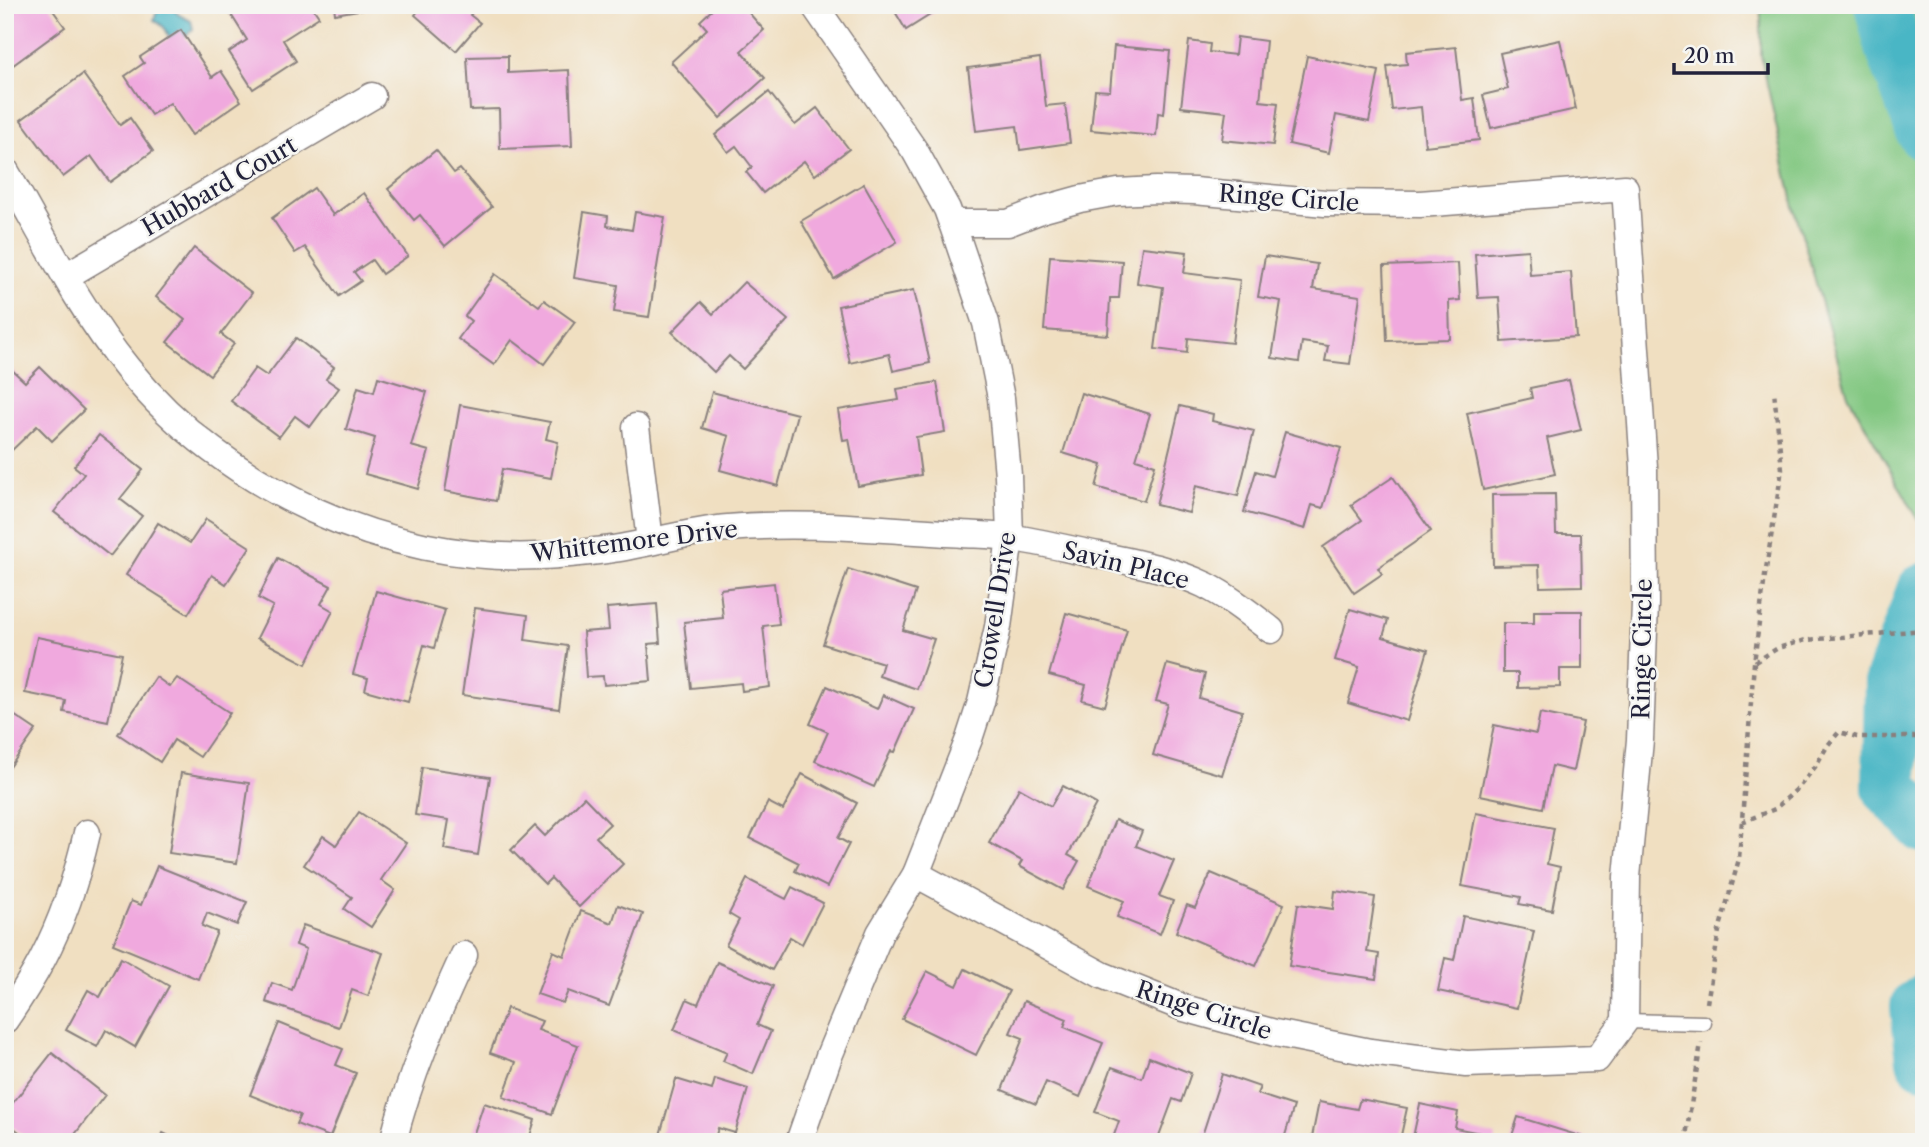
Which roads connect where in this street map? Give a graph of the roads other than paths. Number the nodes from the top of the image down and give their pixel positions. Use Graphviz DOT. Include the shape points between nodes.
graph roads {
  1 [pos="814,5"];
  2 [pos="372,96"];
  3 [pos="5,170"];
  4 [pos="952,223"];
  5 [pos="66,276"];
  6 [pos="636,427"];
  7 [pos="1010,537"];
  8 [pos="650,541"];
  9 [pos="1271,630"];
  10 [pos="87,833"];
  11 [pos="916,874"];
  12 [pos="464,956"];
  13 [pos="5,1020"];
  14 [pos="1625,1021"];
  15 [pos="1704,1023"];
  16 [pos="393,1142"];
  17 [pos="799,1142"];
  1 -- 4 [label="street, Crowell Drive" via="915,151"];
  2 -- 5 [label="street, Hubbard Court"];
  3 -- 5 [label="street, Whittemore Drive"];
  4 -- 7 [label="street, Crowell Drive" via="986,323 1001,398"];
  4 -- 14 [label="street, Ringe Circle" via="1008,223 1080,199 1156,190 1325,203 1420,204 1625,188 1644,467 1645,603 1640,740 1627,877"];
  5 -- 8 [label="street, Whittemore Drive" via="107,341 161,405 206,445 265,486 330,518 434,548 494,555 541,556"];
  6 -- 8 [label="street"];
  7 -- 8 [label="street, Whittemore Drive" via="766,526"];
  7 -- 9 [label="street, Savin Place" via="1174,573 1234,601"];
  7 -- 11 [label="street, Crowell Drive" via="998,627 981,702"];
  10 -- 13 [label="street" via="69,898 42,960"];
  11 -- 14 [label="street, Ringe Circle" via="1102,975 1184,1008 1275,1033 1370,1052 1466,1063 1584,1060 1597,1059"];
  11 -- 17 [label="street, Crowell Drive" via="880,933"];
  12 -- 16 [label="street" via="430,1027"];
  14 -- 15 [label="lane"];
}
